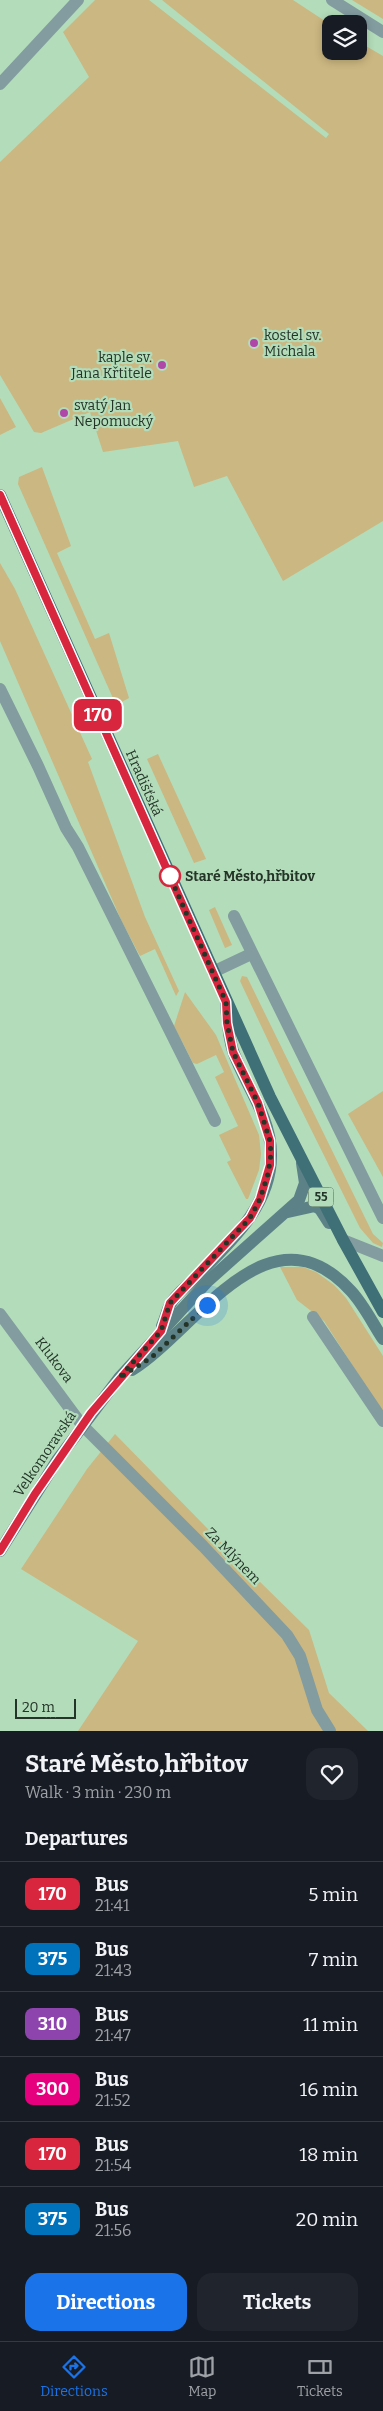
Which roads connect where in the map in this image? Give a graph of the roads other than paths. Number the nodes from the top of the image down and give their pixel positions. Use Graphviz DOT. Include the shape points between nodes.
graph roads {
  1 [pos="78,0"];
  2 [pos="332,0"];
  3 [pos="383,32"];
  4 [pos="0,84"];
  5 [pos="0,495"];
  6 [pos="0,689"];
  7 [pos="234,916"];
  8 [pos="252,954"];
  9 [pos="213,972"];
  10 [pos="226,1002"];
  11 [pos="215,1121"];
  12 [pos="300,1154"];
  13 [pos="286,1213"];
  14 [pos="383,1218"];
  15 [pos="343,1240"];
  16 [pos="383,1256"];
  17 [pos="383,1312"];
  18 [pos="0,1314"];
  19 [pos="313,1318"];
  20 [pos="383,1320"];
  21 [pos="161,1331"];
  22 [pos="383,1339"];
  23 [pos="119,1378"];
  24 [pos="383,1421"];
  25 [pos="82,1425"];
  26 [pos="0,1551"];
  27 [pos="330,1731"];
  1 -- 4 [label="street"];
  2 -- 3 [label="street"];
  5 -- 9 [label="main road, Hradišťská / 55"];
  6 -- 11 [label="street" via="66,828"];
  7 -- 8 [label="street"];
  8 -- 9 [label="street"];
  8 -- 14 [label="street"];
  9 -- 10 [label="main road, Hradišťská / 55"];
  10 -- 12 [label="main road, Hradišťská / 55"];
  10 -- 21 [label="street, Velkomoravská" via="233,1052 258,1103 270,1141 268,1174 250,1218 170,1303"];
  12 -- 13 [label="street" via="305,1173 304,1189 299,1200"];
  12 -- 15 [label="main road, 55"];
  13 -- 20 [label="street" via="310,1206 320,1209"];
  13 -- 21 [label="street, Velkomoravská" via="220,1270"];
  15 -- 16 [label="street"];
  15 -- 17 [label="main road, 55"];
  18 -- 25 [label="street, Klukova"];
  19 -- 24 [label="street"];
  21 -- 23 [label="street, Velkomoravská"];
  22 -- 23 [label="street, Velkomoravská" via="356,1297 329,1273 301,1260 270,1261 251,1270 220,1293 152,1357"];
  23 -- 25 [label="street, Velkomoravská"];
  25 -- 26 [label="street, Velkomoravská"];
  25 -- 27 [label="street, Za Mlýnem" via="286,1635 300,1656 317,1710"];
}
